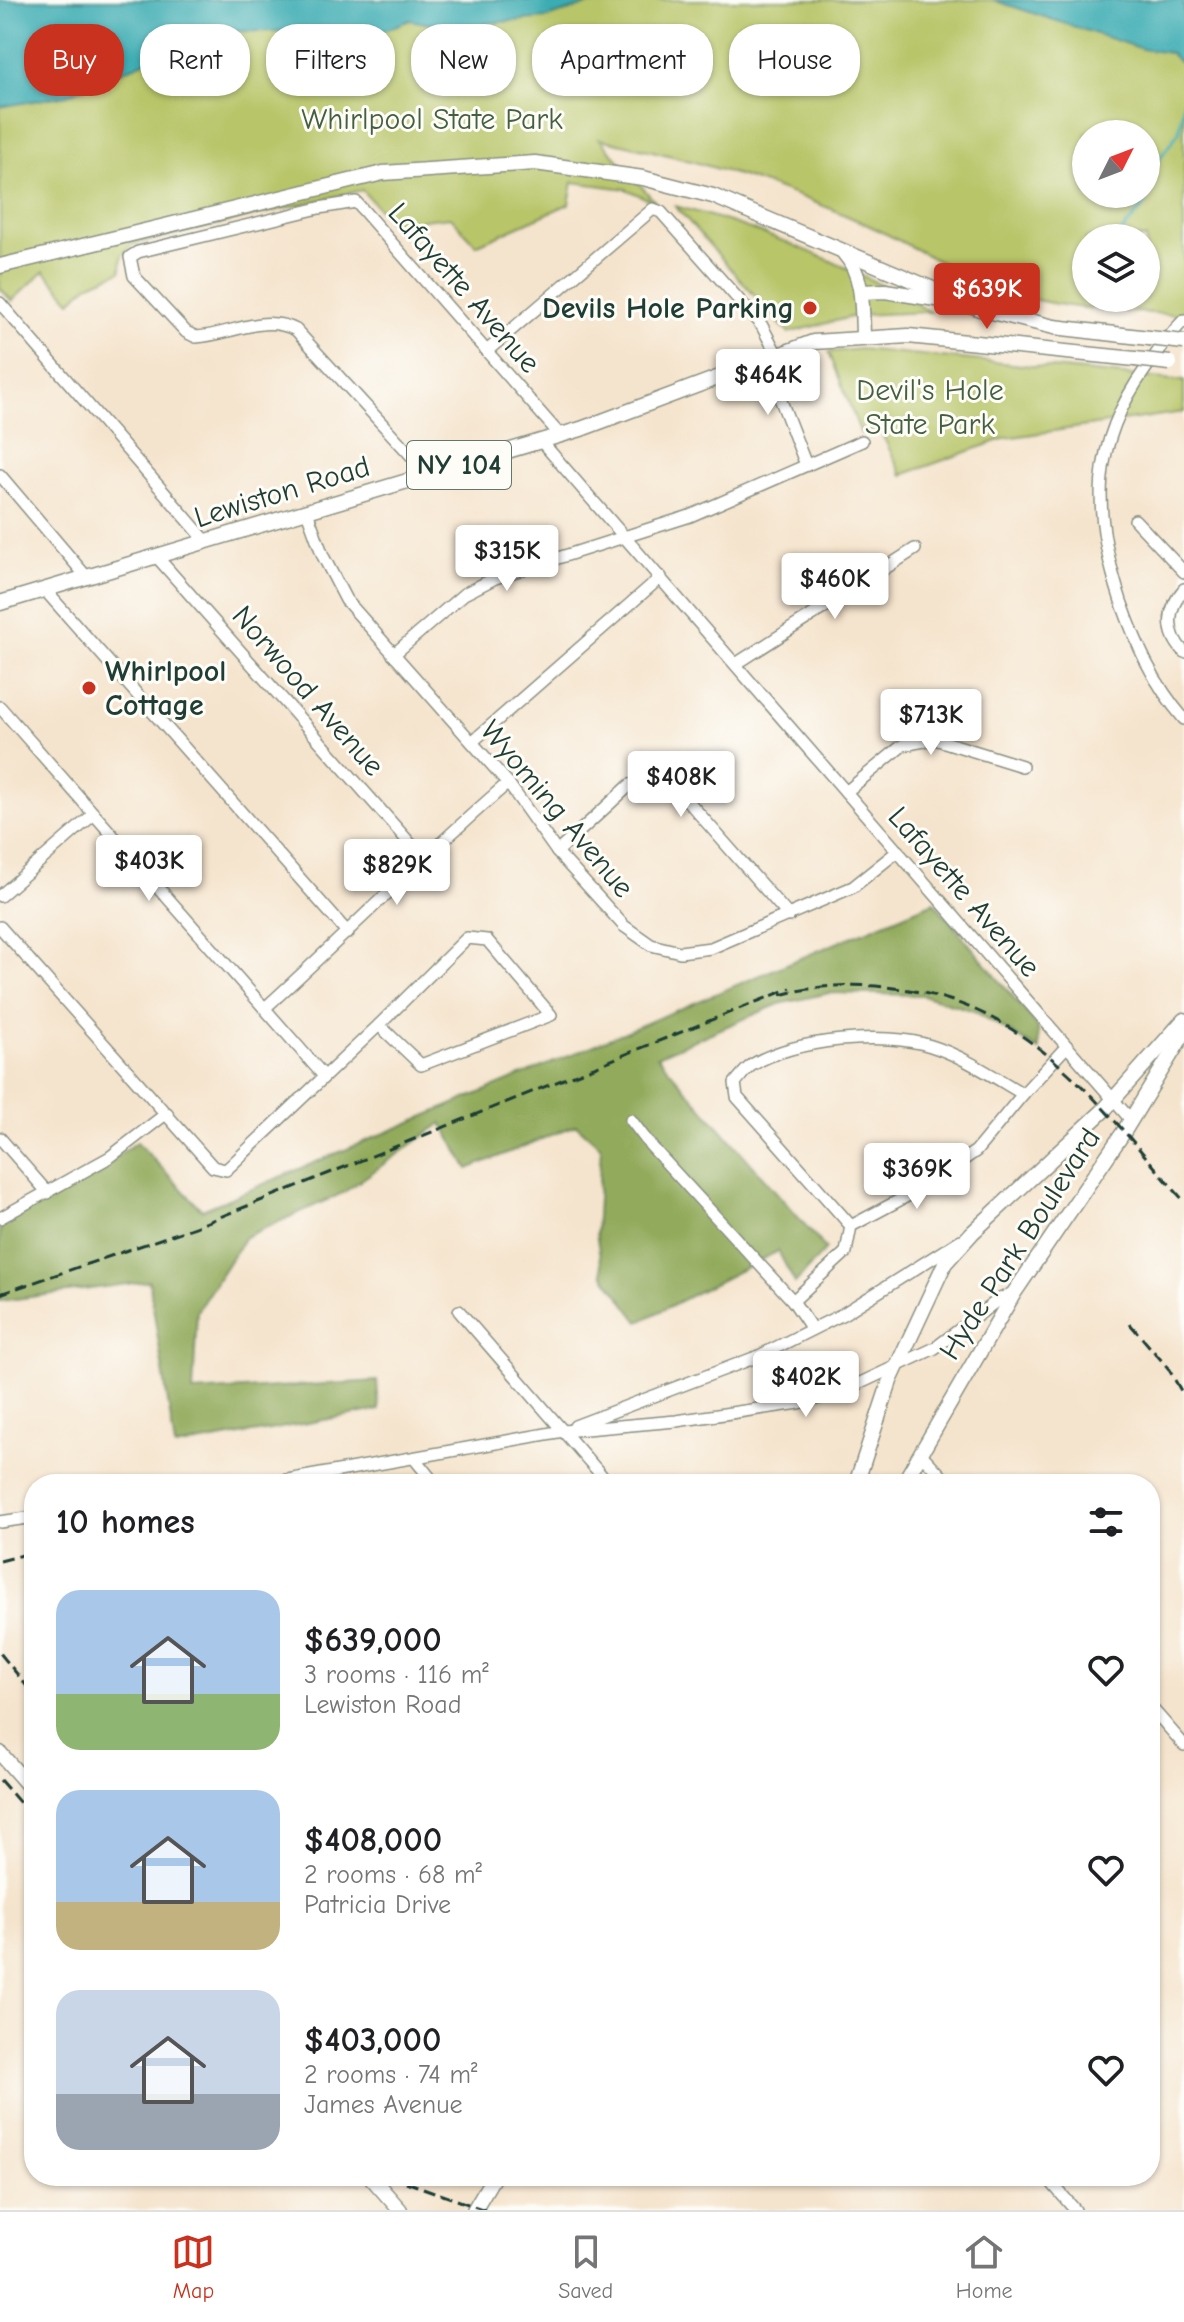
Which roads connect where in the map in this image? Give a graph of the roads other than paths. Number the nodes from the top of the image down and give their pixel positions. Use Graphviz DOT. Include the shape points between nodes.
graph roads {
  1 [pos="844,253"];
  2 [pos="0,266"];
  3 [pos="861,292"];
  4 [pos="0,303"];
  5 [pos="966,305"];
  6 [pos="1184,320"];
  7 [pos="863,336"];
  8 [pos="1184,342"];
  9 [pos="488,350"];
  10 [pos="770,355"];
  11 [pos="1177,364"];
  12 [pos="560,435"];
  13 [pos="541,441"];
  14 [pos="862,441"];
  15 [pos="806,465"];
  16 [pos="0,475"];
  17 [pos="429,475"];
  18 [pos="307,512"];
  19 [pos="1135,520"];
  20 [pos="625,537"];
  21 [pos="206,541"];
  22 [pos="915,549"];
  23 [pos="157,557"];
  24 [pos="1184,572"];
  25 [pos="85,575"];
  26 [pos="661,577"];
  27 [pos="44,589"];
  28 [pos="1184,589"];
  29 [pos="0,603"];
  30 [pos="1184,652"];
  31 [pos="393,655"];
  32 [pos="736,664"];
  33 [pos="2,713"];
  34 [pos="1184,719"];
  35 [pos="472,742"];
  36 [pos="1022,766"];
  37 [pos="508,783"];
  38 [pos="846,792"];
  39 [pos="94,814"];
  40 [pos="898,851"];
  41 [pos="557,852"];
  42 [pos="422,857"];
  43 [pos="0,896"];
  44 [pos="789,916"];
  45 [pos="0,927"];
  46 [pos="348,933"];
  47 [pos="265,1008"];
  48 [pos="1184,1020"];
  49 [pos="379,1025"];
  50 [pos="1184,1033"];
  51 [pos="1066,1047"];
  52 [pos="323,1075"];
  53 [pos="1023,1094"];
  54 [pos="1114,1100"];
  55 [pos="167,1113"];
  56 [pos="631,1120"];
  57 [pos="1131,1120"];
  58 [pos="0,1138"];
  59 [pos="48,1193"];
  60 [pos="0,1218"];
  61 [pos="851,1226"];
  62 [pos="972,1233"];
  63 [pos="1014,1293"];
  64 [pos="793,1301"];
  65 [pos="459,1311"];
  66 [pos="812,1329"];
  67 [pos="895,1369"];
  68 [pos="563,1431"];
  69 [pos="920,1453"];
  70 [pos="414,1458"];
  71 [pos="324,1474"];
  72 [pos="427,1474"];
  73 [pos="600,1474"];
  74 [pos="859,1474"];
  75 [pos="908,1474"];
  76 [pos="940,1474"];
  77 [pos="24,1518"];
  78 [pos="0,1522"];
  79 [pos="1160,1717"];
  80 [pos="1184,1745"];
  81 [pos="0,1753"];
  82 [pos="24,1781"];
  83 [pos="379,2186"];
  84 [pos="488,2186"];
  85 [pos="1055,2186"];
  86 [pos="400,2210"];
  87 [pos="474,2210"];
  88 [pos="1075,2210"];
  1 -- 2 [label="main road" via="688,189 535,163 383,173"];
  1 -- 3 [label="main road" via="856,270"];
  1 -- 5 [label="main road"];
  3 -- 5 [label="main road"];
  3 -- 7 [label="main road"];
  4 -- 21 [label="street"];
  5 -- 8 [label="main road, bridge" via="1054,327"];
  6 -- 34 [label="street" via="1119,412 1105,452 1099,498 1107,557 1136,644"];
  7 -- 10 [label="main road, Lewiston Road / NY 104" via="813,342"];
  7 -- 11 [label="main road, Lewiston Road / NY 104, bridge" via="958,340"];
  9 -- 10 [label="street" via="653,209 759,322"];
  9 -- 12 [label="street, Lafayette Avenue"];
  9 -- 17 [label="street, Lafayette Avenue" via="356,202 130,257 129,266 196,337 264,322 296,330"];
  10 -- 12 [label="main road, Lewiston Road / NY 104"];
  10 -- 15 [label="street"];
  12 -- 13 [label="main road, Lewiston Road / NY 104"];
  13 -- 17 [label="main road, Lewiston Road / NY 104"];
  13 -- 20 [label="street, Lafayette Avenue"];
  14 -- 15 [label="street"];
  15 -- 20 [label="street" via="690,516"];
  16 -- 25 [label="street"];
  17 -- 18 [label="main road, Lewiston Road / NY 104"];
  18 -- 21 [label="main road, Lewiston Road / NY 104"];
  18 -- 31 [label="street, Wyoming Avenue" via="346,600"];
  19 -- 24 [label="street"];
  20 -- 26 [label="street, Lafayette Avenue"];
  20 -- 31 [label="street" via="495,578 464,594"];
  21 -- 23 [label="main road, Lewiston Road / NY 104"];
  22 -- 32 [label="street"];
  23 -- 25 [label="main road, Lewiston Road / NY 104"];
  23 -- 42 [label="street, Norwood Avenue"];
  25 -- 27 [label="main road, Lewiston Road / NY 104"];
  26 -- 32 [label="street, Lafayette Avenue"];
  26 -- 35 [label="street"];
  27 -- 29 [label="main road, Lewiston Road / NY 104"];
  27 -- 46 [label="street"];
  28 -- 30 [label="street" via="1169,623"];
  31 -- 35 [label="street, Wyoming Avenue"];
  32 -- 38 [label="street, Lafayette Avenue"];
  33 -- 39 [label="street"];
  35 -- 37 [label="street, Wyoming Avenue"];
  36 -- 38 [label="street" via="935,739 903,745"];
  37 -- 41 [label="street, Wyoming Avenue"];
  37 -- 42 [label="street"];
  38 -- 40 [label="street, Lafayette Avenue"];
  39 -- 43 [label="street"];
  39 -- 47 [label="street"];
  40 -- 44 [label="street, Wyoming Avenue" via="853,887"];
  40 -- 51 [label="street, Lafayette Avenue"];
  41 -- 44 [label="street, Wyoming Avenue" via="624,926 651,945 680,952 711,948"];
  41 -- 44 [label="street" via="630,785 655,781 680,792"];
  42 -- 46 [label="street"];
  45 -- 55 [label="street"];
  46 -- 47 [label="street"];
  47 -- 52 [label="street"];
  48 -- 54 [label="main road, Hyde Park Boulevard"];
  49 -- 49 [label="street" via="467,938 487,940 551,1015 421,1065"];
  49 -- 52 [label="street"];
  50 -- 57 [label="main road, Hyde Park Boulevard"];
  51 -- 53 [label="street"];
  51 -- 54 [label="street, Lafayette Avenue"];
  52 -- 55 [label="street" via="226,1170 213,1167"];
  53 -- 61 [label="street" via="976,1151 924,1187"];
  53 -- 61 [label="street" via="930,1045 856,1036 752,1065 735,1083 737,1097"];
  54 -- 57 [label="street, Lafayette Avenue"];
  54 -- 62 [label="main road, Hyde Park Boulevard"];
  55 -- 59 [label="street" via="110,1157"];
  56 -- 64 [label="street"];
  57 -- 63 [label="main road, Hyde Park Boulevard"];
  58 -- 59 [label="street"];
  59 -- 60 [label="street"];
  61 -- 64 [label="street" via="846,1252"];
  62 -- 66 [label="street"];
  62 -- 67 [label="main road, Hyde Park Boulevard" via="945,1263"];
  63 -- 67 [label="street"];
  63 -- 69 [label="main road, Hyde Park Boulevard"];
  64 -- 66 [label="street"];
  65 -- 68 [label="street"];
  66 -- 68 [label="street" via="704,1379"];
  67 -- 68 [label="street" via="799,1403"];
  67 -- 74 [label="main road, Hyde Park Boulevard"];
  68 -- 70 [label="street"];
  68 -- 73 [label="street"];
  69 -- 75 [label="main road, Hyde Park Boulevard"];
  69 -- 76 [label="street"];
  70 -- 71 [label="street"];
  70 -- 72 [label="street"];
  77 -- 78 [label="street"];
  79 -- 80 [label="street"];
  81 -- 82 [label="main road"];
  83 -- 86 [label="main road"];
  84 -- 87 [label="main road"];
  85 -- 88 [label="street"];
}
